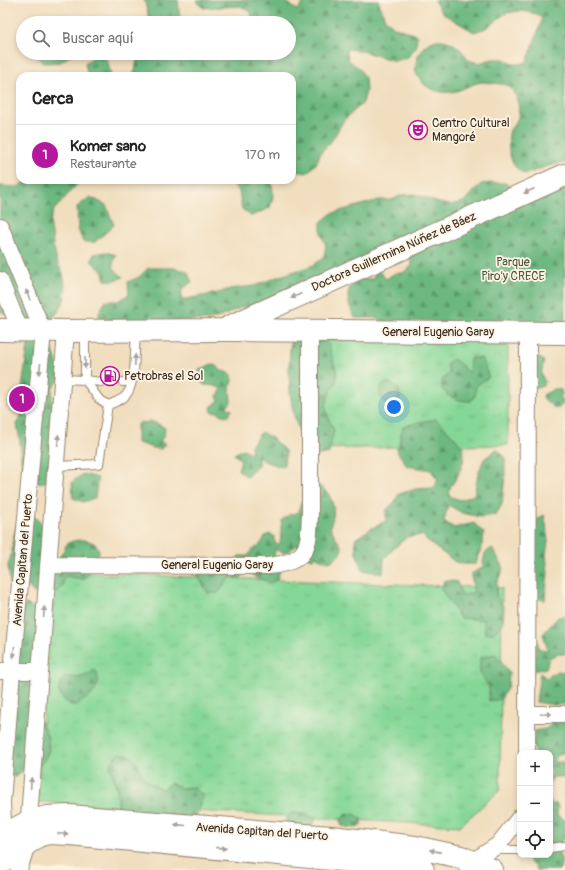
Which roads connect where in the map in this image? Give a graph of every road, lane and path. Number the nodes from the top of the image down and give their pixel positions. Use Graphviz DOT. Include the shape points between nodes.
graph roads {
  1 [pos="565,175"];
  2 [pos="0,226"];
  3 [pos="0,280"];
  4 [pos="10,330"];
  5 [pos="136,330"];
  6 [pos="222,330"];
  7 [pos="43,331"];
  8 [pos="75,331"];
  9 [pos="310,331"];
  10 [pos="528,332"];
  11 [pos="565,333"];
  12 [pos="62,379"];
  13 [pos="85,380"];
  14 [pos="132,381"];
  15 [pos="101,382"];
  16 [pos="124,382"];
  17 [pos="108,405"];
  18 [pos="56,466"];
  19 [pos="48,565"];
  20 [pos="6,671"];
  21 [pos="40,671"];
  22 [pos="528,714"];
  23 [pos="565,714"];
  24 [pos="527,750"];
  25 [pos="28,822"];
  26 [pos="517,822"];
  27 [pos="1,837"];
  28 [pos="27,844"];
  29 [pos="565,846"];
  30 [pos="553,848"];
  31 [pos="517,851"];
  32 [pos="491,860"];
  33 [pos="8,866"];
  34 [pos="469,866"];
  35 [pos="423,870"];
  1 -- 6 [label="street, Doctora Guillermina Núñez de Báez, one-way"];
  7 -- 2 [label="street, one-way"];
  3 -- 4 [label="street"];
  4 -- 7 [label="street, General Eugenio Garay"];
  5 -- 6 [label="street, General Eugenio Garay"];
  5 -- 8 [label="street, General Eugenio Garay"];
  14 -- 5 [label="lane, one-way"];
  6 -- 9 [label="street, General Eugenio Garay"];
  7 -- 8 [label="street, General Eugenio Garay"];
  7 -- 20 [label="street, Avenida Capitan del Puerto, one-way"];
  8 -- 12 [label="street, Avenida Capitan del Puerto"];
  8 -- 13 [label="lane, one-way"];
  9 -- 10 [label="street, General Eugenio Garay"];
  9 -- 19 [label="street, General Eugenio Garay" via="309,539 305,550 296,559 284,564 267,566"];
  10 -- 11 [label="street, General Eugenio Garay"];
  10 -- 22 [label="street"];
  12 -- 13 [label="lane"];
  18 -- 12 [label="street, Avenida Capitan del Puerto, one-way"];
  13 -- 15 [label="lane"];
  13 -- 17 [label="lane" via="99,399"];
  14 -- 16 [label="lane"];
  14 -- 17 [label="lane" via="126,396"];
  17 -- 18 [label="lane" via="99,464"];
  18 -- 19 [label="street, Avenida Capitan del Puerto"];
  21 -- 19 [label="street, Avenida Capitan del Puerto, one-way"];
  20 -- 21 [label="street"];
  20 -- 27 [label="street, Avenida Capitan del Puerto"];
  25 -- 21 [label="street, Avenida Capitan del Puerto, one-way"];
  22 -- 23 [label="street, one-way"];
  22 -- 24 [label="street"];
  25 -- 27 [label="street, Avenida Capitan del Puerto"];
  25 -- 28 [label="street, Avenida Capitan del Puerto"];
  34 -- 25 [label="street, Avenida Capitan del Puerto, one-way" via="461,857 415,847 331,837 69,816 47,817"];
  26 -- 32 [label="street" via="498,845"];
  27 -- 33 [label="street, Avenida Capitan del Puerto"];
  28 -- 33 [label="street, Avenida Capitan del Puerto"];
  28 -- 35 [label="street, Avenida Capitan del Puerto, one-way" via="48,833 70,834 329,858"];
  29 -- 30 [label="lane"];
  31 -- 32 [label="lane"];
  32 -- 34 [label="street, Avenida Capitan del Puerto"];
}
